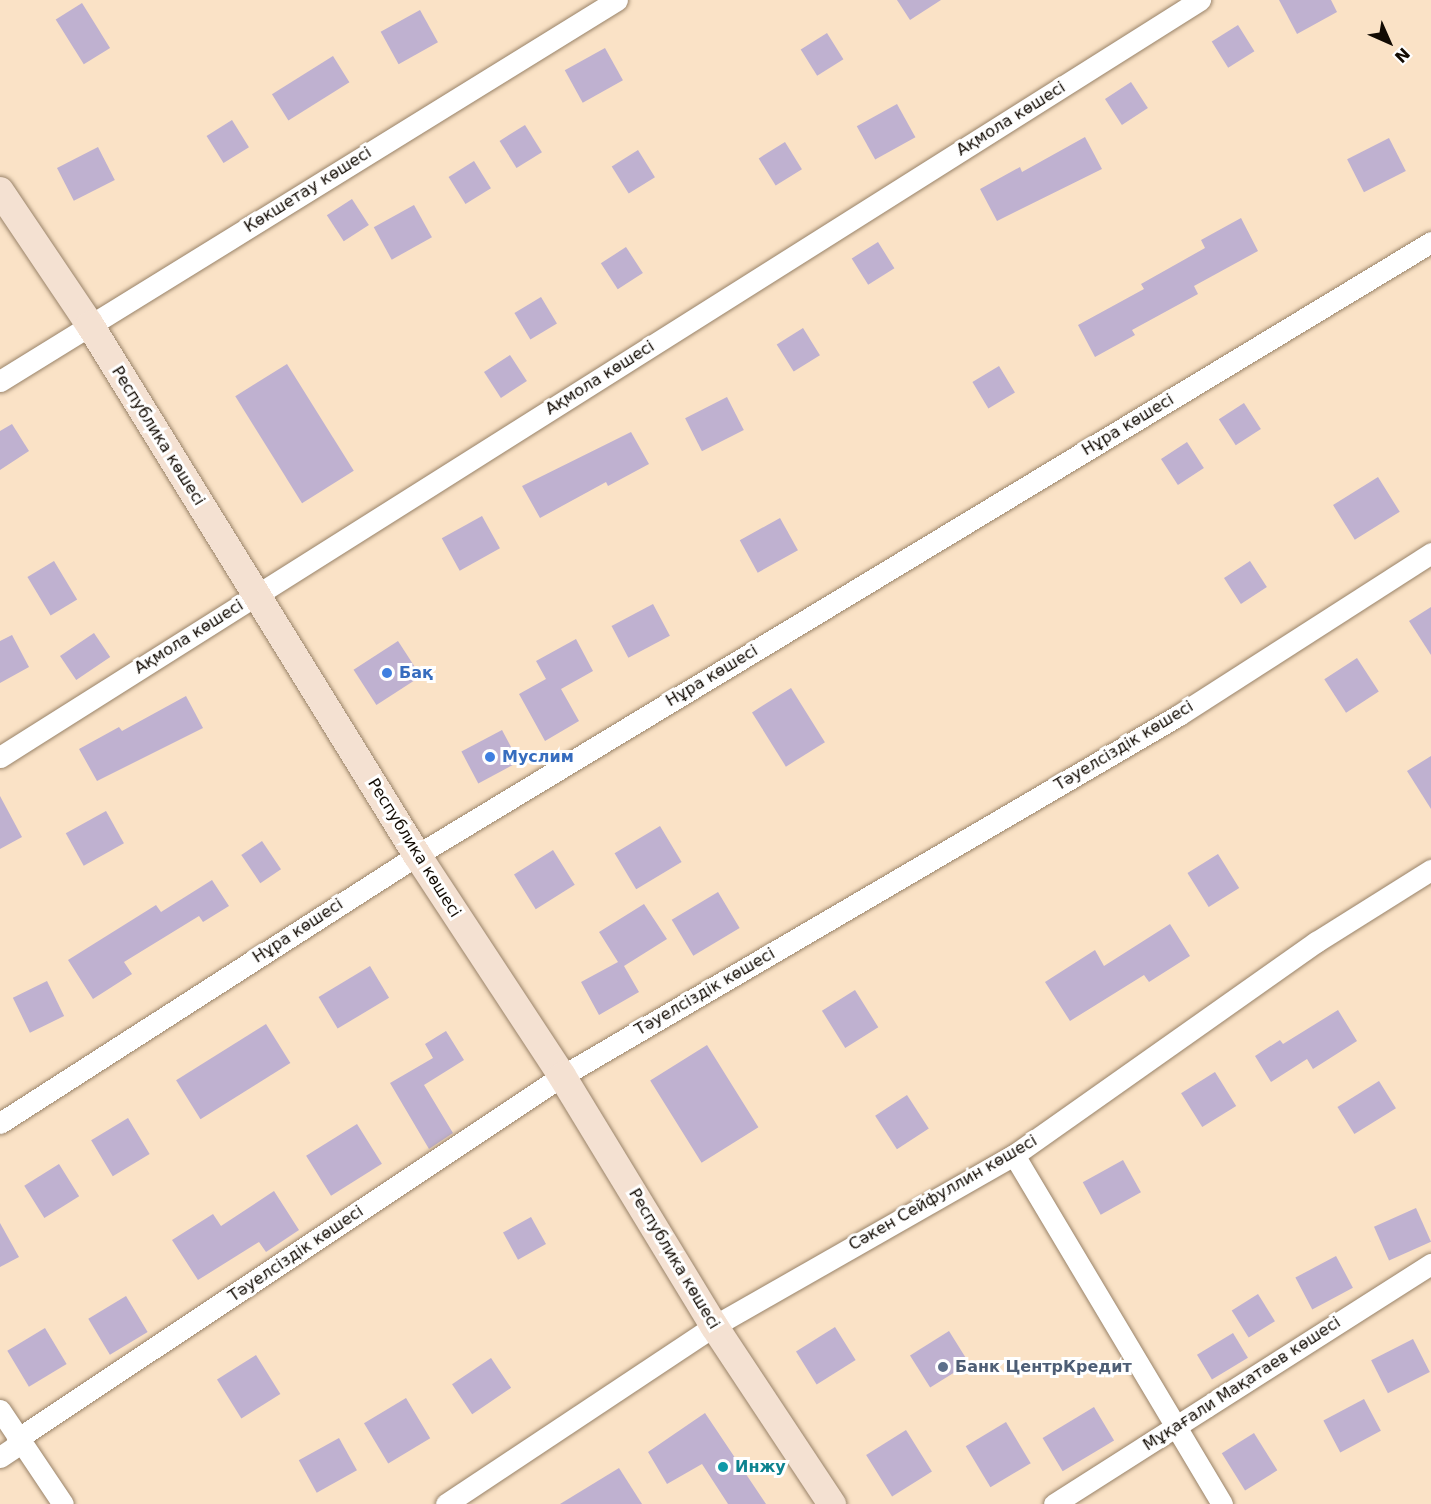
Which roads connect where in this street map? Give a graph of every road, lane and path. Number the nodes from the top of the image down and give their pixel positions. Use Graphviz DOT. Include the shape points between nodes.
graph roads {
  1 [pos="617,0"];
  2 [pos="1200,0"];
  3 [pos="0,191"];
  4 [pos="1431,242"];
  5 [pos="90,325"];
  6 [pos="0,381"];
  7 [pos="1431,553"];
  8 [pos="256,595"];
  9 [pos="0,757"];
  10 [pos="417,855"];
  11 [pos="1431,870"];
  12 [pos="562,1076"];
  13 [pos="0,1123"];
  14 [pos="1014,1155"];
  15 [pos="1431,1263"];
  16 [pos="714,1326"];
  17 [pos="0,1410"];
  18 [pos="1173,1428"];
  19 [pos="17,1439"];
  20 [pos="0,1457"];
  21 [pos="63,1504"];
  22 [pos="446,1504"];
  23 [pos="832,1504"];
  24 [pos="1054,1504"];
  25 [pos="1222,1504"];
  1 -- 5 [label="street, Көкшетау көшесі"];
  2 -- 8 [label="street, Ақмола көшесі"];
  3 -- 5 [label="street, Республика көшесі"];
  4 -- 10 [label="street, Нұра көшесі"];
  5 -- 6 [label="street, Көкшетау көшесі"];
  5 -- 8 [label="street, Республика көшесі"];
  7 -- 12 [label="street, Тәуелсіздік көшесі" via="1179,715"];
  8 -- 9 [label="street, Ақмола көшесі"];
  8 -- 10 [label="street, Республика көшесі"];
  10 -- 12 [label="street, Республика көшесі"];
  10 -- 13 [label="street, Нұра көшесі"];
  11 -- 14 [label="street, Сәкен Сейфуллин көшесі" via="1316,942"];
  12 -- 16 [label="street, Республика көшесі"];
  12 -- 19 [label="street, Тәуелсіздік көшесі"];
  14 -- 16 [label="street, Сәкен Сейфуллин көшесі"];
  14 -- 18 [label="street"];
  15 -- 18 [label="street, Мұқағали Мақатаев көшесі"];
  16 -- 22 [label="street, Сәкен Сейфуллин көшесі"];
  16 -- 23 [label="street, Республика көшесі"];
  17 -- 19 [label="street"];
  18 -- 24 [label="street, Мұқағали Мақатаев көшесі"];
  18 -- 25 [label="street"];
  19 -- 20 [label="street, Тәуелсіздік көшесі" via="18,1445"];
  19 -- 21 [label="street"];
}
